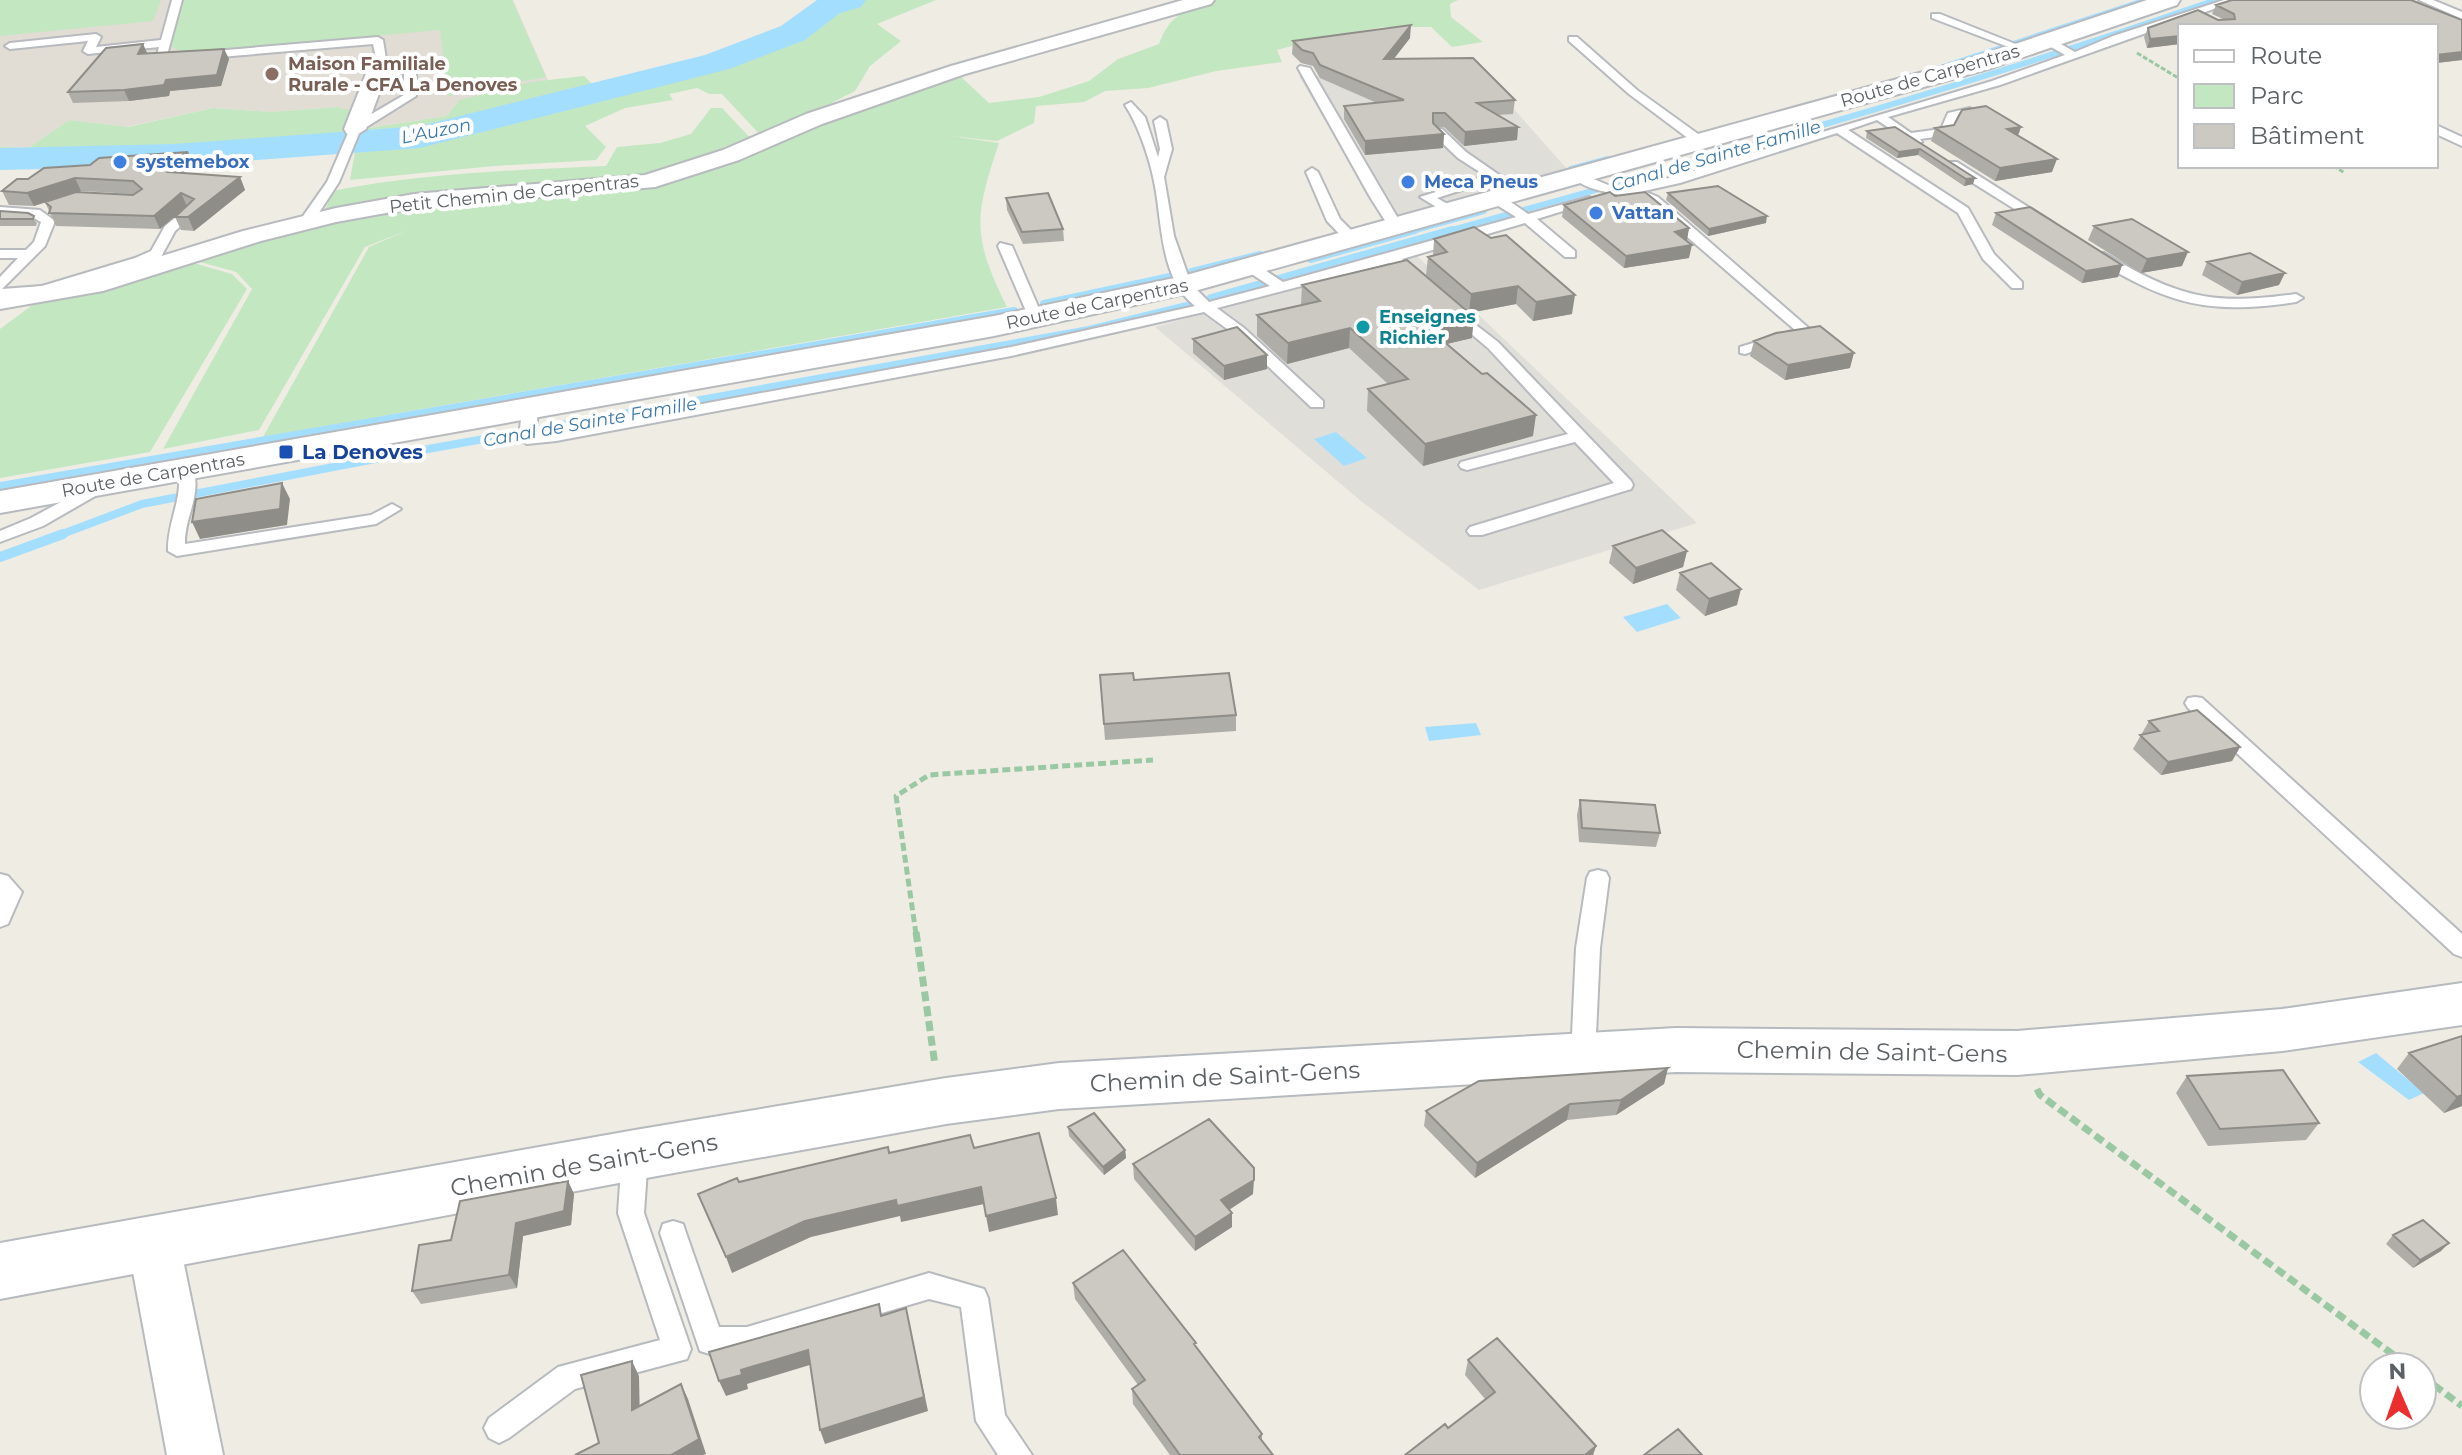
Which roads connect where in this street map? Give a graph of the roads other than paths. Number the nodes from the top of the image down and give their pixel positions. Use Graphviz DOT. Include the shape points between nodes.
graph roads {
  1 [pos="177,0"];
  2 [pos="1204,0"];
  3 [pos="2234,0"];
  4 [pos="2424,0"];
  5 [pos="2166,1"];
  6 [pos="2198,13"];
  7 [pos="2462,16"];
  8 [pos="2211,19"];
  9 [pos="1573,39"];
  10 [pos="165,43"];
  11 [pos="10,46"];
  12 [pos="2026,48"];
  13 [pos="2074,56"];
  14 [pos="382,59"];
  15 [pos="1304,68"];
  16 [pos="1131,105"];
  17 [pos="1966,110"];
  18 [pos="1879,116"];
  19 [pos="1160,121"];
  20 [pos="355,129"];
  21 [pos="1839,129"];
  22 [pos="2438,130"];
  23 [pos="1438,132"];
  24 [pos="1909,137"];
  25 [pos="1701,142"];
  26 [pos="2462,142"];
  27 [pos="1922,145"];
  28 [pos="1936,154"];
  29 [pos="1312,172"];
  30 [pos="1158,177"];
  31 [pos="1577,177"];
  32 [pos="1624,192"];
  33 [pos="1497,199"];
  34 [pos="58,206"];
  35 [pos="0,211"];
  36 [pos="191,212"];
  37 [pos="1451,212"];
  38 [pos="35,213"];
  39 [pos="1525,217"];
  40 [pos="308,219"];
  41 [pos="1396,227"];
  42 [pos="2063,234"];
  43 [pos="1353,240"];
  44 [pos="1005,246"];
  45 [pos="2087,249"];
  46 [pos="0,254"];
  47 [pos="30,254"];
  48 [pos="1570,254"];
  49 [pos="1393,258"];
  50 [pos="1252,268"];
  51 [pos="0,285"];
  52 [pos="1184,285"];
  53 [pos="2017,285"];
  54 [pos="1281,287"];
  55 [pos="0,293"];
  56 [pos="2296,298"];
  57 [pos="0,301"];
  58 [pos="1208,308"];
  59 [pos="1036,318"];
  60 [pos="1745,350"];
  61 [pos="1317,404"];
  62 [pos="530,409"];
  63 [pos="1578,436"];
  64 [pos="1467,465"];
  65 [pos="185,469"];
  66 [pos="105,483"];
  67 [pos="0,502"];
  68 [pos="392,509"];
  69 [pos="1476,531"];
  70 [pos="0,537"];
  71 [pos="2195,703"];
  72 [pos="1598,878"];
  73 [pos="0,882"];
  74 [pos="0,918"];
  75 [pos="2462,948"];
  76 [pos="2462,1004"];
  77 [pos="1583,1056"];
  78 [pos="635,1155"];
  79 [pos="673,1233"];
  80 [pos="154,1245"];
  81 [pos="0,1271"];
  82 [pos="499,1428"];
  83 [pos="195,1455"];
  84 [pos="1017,1455"];
  1 -- 10 [label="lane"];
  2 -- 57 [label="street, Petit Chemin de Carpentras" via="958,70 647,182 414,201 336,215 94,285"];
  3 -- 6 [label="lane"];
  4 -- 7 [label="lane"];
  5 -- 6 [label="lane"];
  5 -- 12 [label="main road, Route de Carpentras"];
  6 -- 8 [label="lane"];
  6 -- 13 [label="lane"];
  9 -- 25 [label="lane"];
  10 -- 11 [label="lane" via="88,51 96,37"];
  10 -- 14 [label="lane" via="161,59 378,40"];
  12 -- 12 [label="lane" via="1934,22"];
  12 -- 13 [label="lane"];
  12 -- 25 [label="main road, Route de Carpentras"];
  13 -- 18 [label="lane"];
  14 -- 20 [label="street"];
  14 -- 20 [label="lane" via="410,69 410,96"];
  15 -- 41 [label="lane"];
  16 -- 30 [label="lane"];
  17 -- 24 [label="lane" via="1952,115 1946,132"];
  18 -- 21 [label="lane"];
  18 -- 24 [label="lane"];
  19 -- 30 [label="lane" via="1166,149"];
  20 -- 40 [label="lane" via="333,182"];
  21 -- 32 [label="lane"];
  21 -- 53 [label="lane" via="1963,211 1988,256"];
  22 -- 26 [label="lane"];
  23 -- 37 [label="lane" via="1496,177 1426,197"];
  24 -- 27 [label="lane"];
  25 -- 31 [label="main road, Route de Carpentras"];
  28 -- 42 [label="lane"];
  29 -- 43 [label="lane" via="1334,221"];
  30 -- 52 [label="lane" via="1167,236"];
  31 -- 32 [label="lane"];
  31 -- 33 [label="main road, Route de Carpentras"];
  32 -- 39 [label="lane"];
  32 -- 60 [label="lane" via="1653,200 1805,331"];
  33 -- 37 [label="main road, Route de Carpentras"];
  33 -- 39 [label="lane"];
  34 -- 38 [label="lane"];
  35 -- 38 [label="lane"];
  36 -- 55 [label="lane" via="170,229 156,254 140,261 43,290"];
  37 -- 41 [label="main road, Route de Carpentras"];
  38 -- 47 [label="lane" via="48,221"];
  39 -- 48 [label="lane"];
  39 -- 49 [label="lane"];
  41 -- 43 [label="main road, Route de Carpentras"];
  43 -- 50 [label="main road, Route de Carpentras"];
  44 -- 59 [label="lane"];
  45 -- 56 [label="lane" via="2148,287 2184,301 2242,307"];
  46 -- 47 [label="lane"];
  47 -- 51 [label="lane"];
  49 -- 54 [label="lane"];
  49 -- 63 [label="lane" via="1493,345"];
  50 -- 52 [label="main road, Route de Carpentras"];
  50 -- 54 [label="lane"];
  52 -- 58 [label="lane"];
  52 -- 59 [label="main road, Route de Carpentras"];
  54 -- 58 [label="lane"];
  58 -- 61 [label="lane"];
  58 -- 62 [label="lane" via="556,436 527,439"];
  59 -- 62 [label="main road, Route de Carpentras"];
  62 -- 65 [label="main road, Route de Carpentras"];
  63 -- 64 [label="lane"];
  63 -- 69 [label="lane" via="1625,485"];
  65 -- 66 [label="main road, Route de Carpentras"];
  65 -- 68 [label="lane" via="190,484 176,530 177,551 376,519"];
  66 -- 67 [label="main road, Route de Carpentras"];
  66 -- 70 [label="lane"];
  71 -- 75 [label="lane"];
  72 -- 77 [label="lane" via="1588,948"];
  73 -- 74 [label="lane" via="11,892"];
  76 -- 77 [label="main road, Chemin de Saint-Gens" via="2282,1030 2017,1053 1676,1050"];
  77 -- 78 [label="main road, Chemin de Saint-Gens" via="1059,1086"];
  78 -- 80 [label="main road, Chemin de Saint-Gens"];
  78 -- 82 [label="lane" via="631,1213 677,1349 568,1377"];
  79 -- 84 [label="lane" via="710,1341 747,1340 929,1286 974,1298 991,1421"];
  80 -- 81 [label="main road, Chemin de Saint-Gens"];
  80 -- 83 [label="street"];
}
